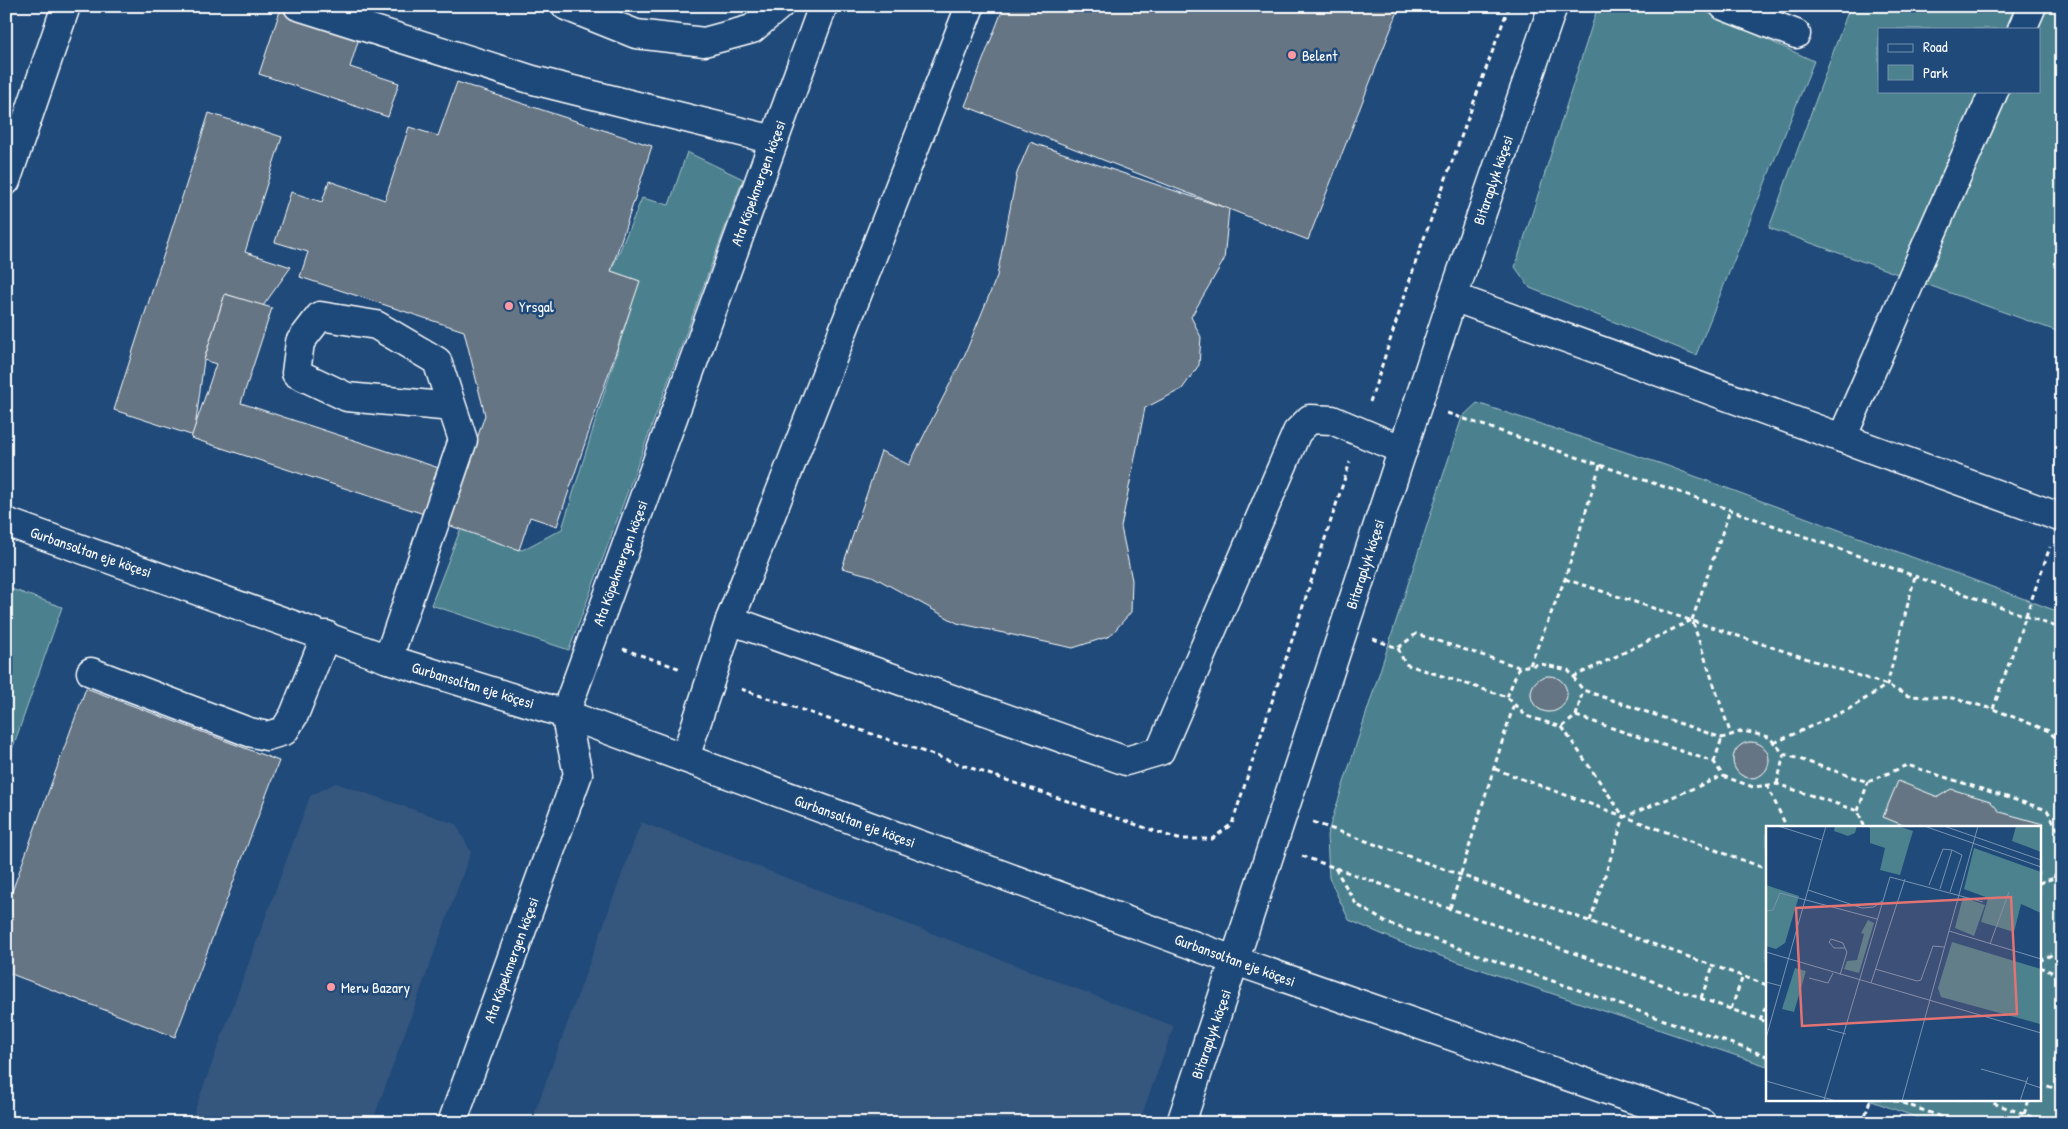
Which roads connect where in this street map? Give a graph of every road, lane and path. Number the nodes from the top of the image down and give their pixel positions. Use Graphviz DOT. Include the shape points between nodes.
graph roads {
  1 [pos="66,6"];
  2 [pos="298,6"];
  3 [pos="566,6"];
  4 [pos="779,6"];
  5 [pos="823,6"];
  6 [pos="970,6"];
  7 [pos="1509,6"];
  8 [pos="1553,6"];
  9 [pos="1724,6"];
  10 [pos="2032,6"];
  11 [pos="2022,28"];
  12 [pos="1796,34"];
  13 [pos="1994,92"];
  14 [pos="774,140"];
  15 [pos="6,181"];
  16 [pos="1453,297"];
  17 [pos="452,407"];
  18 [pos="1462,417"];
  19 [pos="1360,431"];
  20 [pos="1842,438"];
  21 [pos="1403,450"];
  22 [pos="1600,464"];
  23 [pos="1730,510"];
  24 [pos="2061,518"];
  25 [pos="6,522"];
  26 [pos="1916,576"];
  27 [pos="1565,579"];
  28 [pos="1301,612"];
  29 [pos="2025,616"];
  30 [pos="730,620"];
  31 [pos="1692,620"];
  32 [pos="1344,629"];
  33 [pos="2062,629"];
  34 [pos="326,635"];
  35 [pos="1398,648"];
  36 [pos="388,658"];
  37 [pos="1530,666"];
  38 [pos="1519,667"];
  39 [pos="91,672"];
  40 [pos="1573,677"];
  41 [pos="1887,685"];
  42 [pos="1583,690"];
  43 [pos="1507,697"];
  44 [pos="1514,704"];
  45 [pos="1993,709"];
  46 [pos="565,714"];
  47 [pos="1576,716"];
  48 [pos="1562,726"];
  49 [pos="1731,735"];
  50 [pos="1722,738"];
  51 [pos="1774,743"];
  52 [pos="2062,745"];
  53 [pos="1784,754"];
  54 [pos="685,758"];
  55 [pos="1714,762"];
  56 [pos="1494,769"];
  57 [pos="1724,776"];
  58 [pos="1868,782"];
  59 [pos="1777,784"];
  60 [pos="1767,786"];
  61 [pos="1285,811"];
  62 [pos="1858,811"];
  63 [pos="1624,817"];
  64 [pos="1786,826"];
  65 [pos="1864,826"];
  66 [pos="2062,837"];
  67 [pos="1273,846"];
  68 [pos="2062,857"];
  69 [pos="1334,868"];
  70 [pos="1766,869"];
  71 [pos="1462,875"];
  72 [pos="2054,878"];
  73 [pos="2062,881"];
  74 [pos="2040,883"];
  75 [pos="1450,908"];
  76 [pos="1590,921"];
  77 [pos="2062,950"];
  78 [pos="1236,961"];
  79 [pos="2040,961"];
  80 [pos="1714,966"];
  81 [pos="2040,968"];
  82 [pos="1743,976"];
  83 [pos="2062,976"];
  84 [pos="1766,985"];
  85 [pos="1700,998"];
  86 [pos="1766,1005"];
  87 [pos="1731,1009"];
  88 [pos="1760,1020"];
  89 [pos="1766,1022"];
  90 [pos="1766,1056"];
  91 [pos="2040,1082"];
  92 [pos="2062,1090"];
  93 [pos="1869,1102"];
  94 [pos="1900,1102"];
  95 [pos="1993,1102"];
  96 [pos="2028,1102"];
  97 [pos="2024,1114"];
  98 [pos="2062,1114"];
  99 [pos="452,1123"];
  100 [pos="1181,1123"];
  101 [pos="1702,1123"];
  102 [pos="1863,1123"];
  103 [pos="1959,1123"];
  104 [pos="2048,1123"];
  105 [pos="2060,1123"];
  1 -- 15 [label="street"];
  2 -- 14 [label="street" via="533,80"];
  3 -- 4 [label="street" via="636,34 704,42 752,29"];
  5 -- 14 [label="street, Ata Köpekmergen köçesi"];
  6 -- 30 [label="street"];
  7 -- 19 [label="path" via="1419,252"];
  8 -- 16 [label="street, Bitaraplyk köçesi"];
  9 -- 12 [label="street"];
  10 -- 11 [label="street"];
  13 -- 20 [label="street"];
  14 -- 46 [label="street, Ata Köpekmergen köçesi"];
  16 -- 20 [label="street"];
  16 -- 21 [label="street, Bitaraplyk köçesi"];
  17 -- 17 [label="street" via="437,361 376,325 320,316 300,342 296,373 347,397"];
  17 -- 36 [label="street" via="463,440"];
  18 -- 22 [label="path"];
  19 -- 21 [label="street"];
  19 -- 28 [label="path"];
  19 -- 30 [label="street" via="1332,420 1310,419 1297,432 1160,751 1126,761"];
  20 -- 24 [label="street"];
  21 -- 32 [label="street, Bitaraplyk köçesi"];
  22 -- 23 [label="path"];
  22 -- 27 [label="path"];
  23 -- 26 [label="path"];
  23 -- 31 [label="path"];
  24 -- 29 [label="path"];
  25 -- 34 [label="street, Gurbansoltan eje köçesi"];
  26 -- 29 [label="path"];
  26 -- 41 [label="path"];
  27 -- 31 [label="path"];
  27 -- 37 [label="path"];
  29 -- 33 [label="path"];
  29 -- 45 [label="path"];
  30 -- 54 [label="street"];
  31 -- 40 [label="path"];
  31 -- 41 [label="path"];
  31 -- 49 [label="path"];
  32 -- 35 [label="path"];
  32 -- 61 [label="street, Bitaraplyk köçesi"];
  34 -- 36 [label="street, Gurbansoltan eje köçesi"];
  34 -- 39 [label="street" via="294,715 284,731 267,736"];
  35 -- 38 [label="path" via="1416,634"];
  35 -- 43 [label="path" via="1405,664"];
  36 -- 46 [label="street, Gurbansoltan eje köçesi"];
  37 -- 38 [label="path"];
  37 -- 40 [label="path" via="1541,664 1568,670"];
  38 -- 43 [label="path"];
  40 -- 42 [label="path"];
  41 -- 45 [label="path" via="1908,696 1952,698"];
  41 -- 51 [label="path" via="1849,709"];
  42 -- 47 [label="path"];
  42 -- 50 [label="path"];
  43 -- 44 [label="path"];
  44 -- 48 [label="path" via="1526,716"];
  44 -- 56 [label="path"];
  45 -- 52 [label="path" via="2049,731"];
  46 -- 54 [label="street, Gurbansoltan eje köçesi"];
  46 -- 99 [label="street, Ata Köpekmergen köçesi" via="578,774"];
  47 -- 48 [label="path"];
  47 -- 55 [label="path"];
  48 -- 63 [label="path"];
  49 -- 50 [label="path"];
  49 -- 51 [label="path" via="1743,731 1769,737"];
  50 -- 55 [label="path"];
  51 -- 53 [label="path"];
  53 -- 58 [label="path"];
  53 -- 59 [label="path"];
  54 -- 78 [label="street, Gurbansoltan eje köçesi"];
  55 -- 57 [label="path"];
  56 -- 63 [label="path"];
  56 -- 71 [label="path"];
  57 -- 60 [label="path" via="1753,787"];
  57 -- 63 [label="path"];
  58 -- 62 [label="path"];
  58 -- 66 [label="path" via="1906,765 2047,810"];
  59 -- 60 [label="path"];
  59 -- 62 [label="path"];
  60 -- 64 [label="path"];
  61 -- 67 [label="street, Bitaraplyk köçesi"];
  61 -- 71 [label="path"];
  62 -- 65 [label="path"];
  63 -- 70 [label="path"];
  63 -- 76 [label="path"];
  67 -- 69 [label="path"];
  67 -- 78 [label="street, Bitaraplyk köçesi"];
  68 -- 72 [label="path"];
  69 -- 75 [label="path"];
  69 -- 90 [label="path" via="1356,904 1387,922"];
  71 -- 75 [label="path"];
  71 -- 76 [label="path"];
  72 -- 73 [label="path"];
  72 -- 74 [label="path"];
  75 -- 85 [label="path"];
  76 -- 80 [label="path"];
  77 -- 79 [label="path"];
  78 -- 100 [label="street, Bitaraplyk köçesi"];
  78 -- 101 [label="street, Gurbansoltan eje köçesi"];
  80 -- 82 [label="path"];
  80 -- 85 [label="path"];
  81 -- 83 [label="path"];
  82 -- 84 [label="path"];
  82 -- 87 [label="path"];
  85 -- 87 [label="path"];
  86 -- 88 [label="path"];
  87 -- 88 [label="path"];
  88 -- 89 [label="path"];
  91 -- 92 [label="path"];
  93 -- 102 [label="path"];
  94 -- 103 [label="path"];
  95 -- 97 [label="path"];
  96 -- 97 [label="path"];
  97 -- 104 [label="path"];
  98 -- 105 [label="path"];
}
